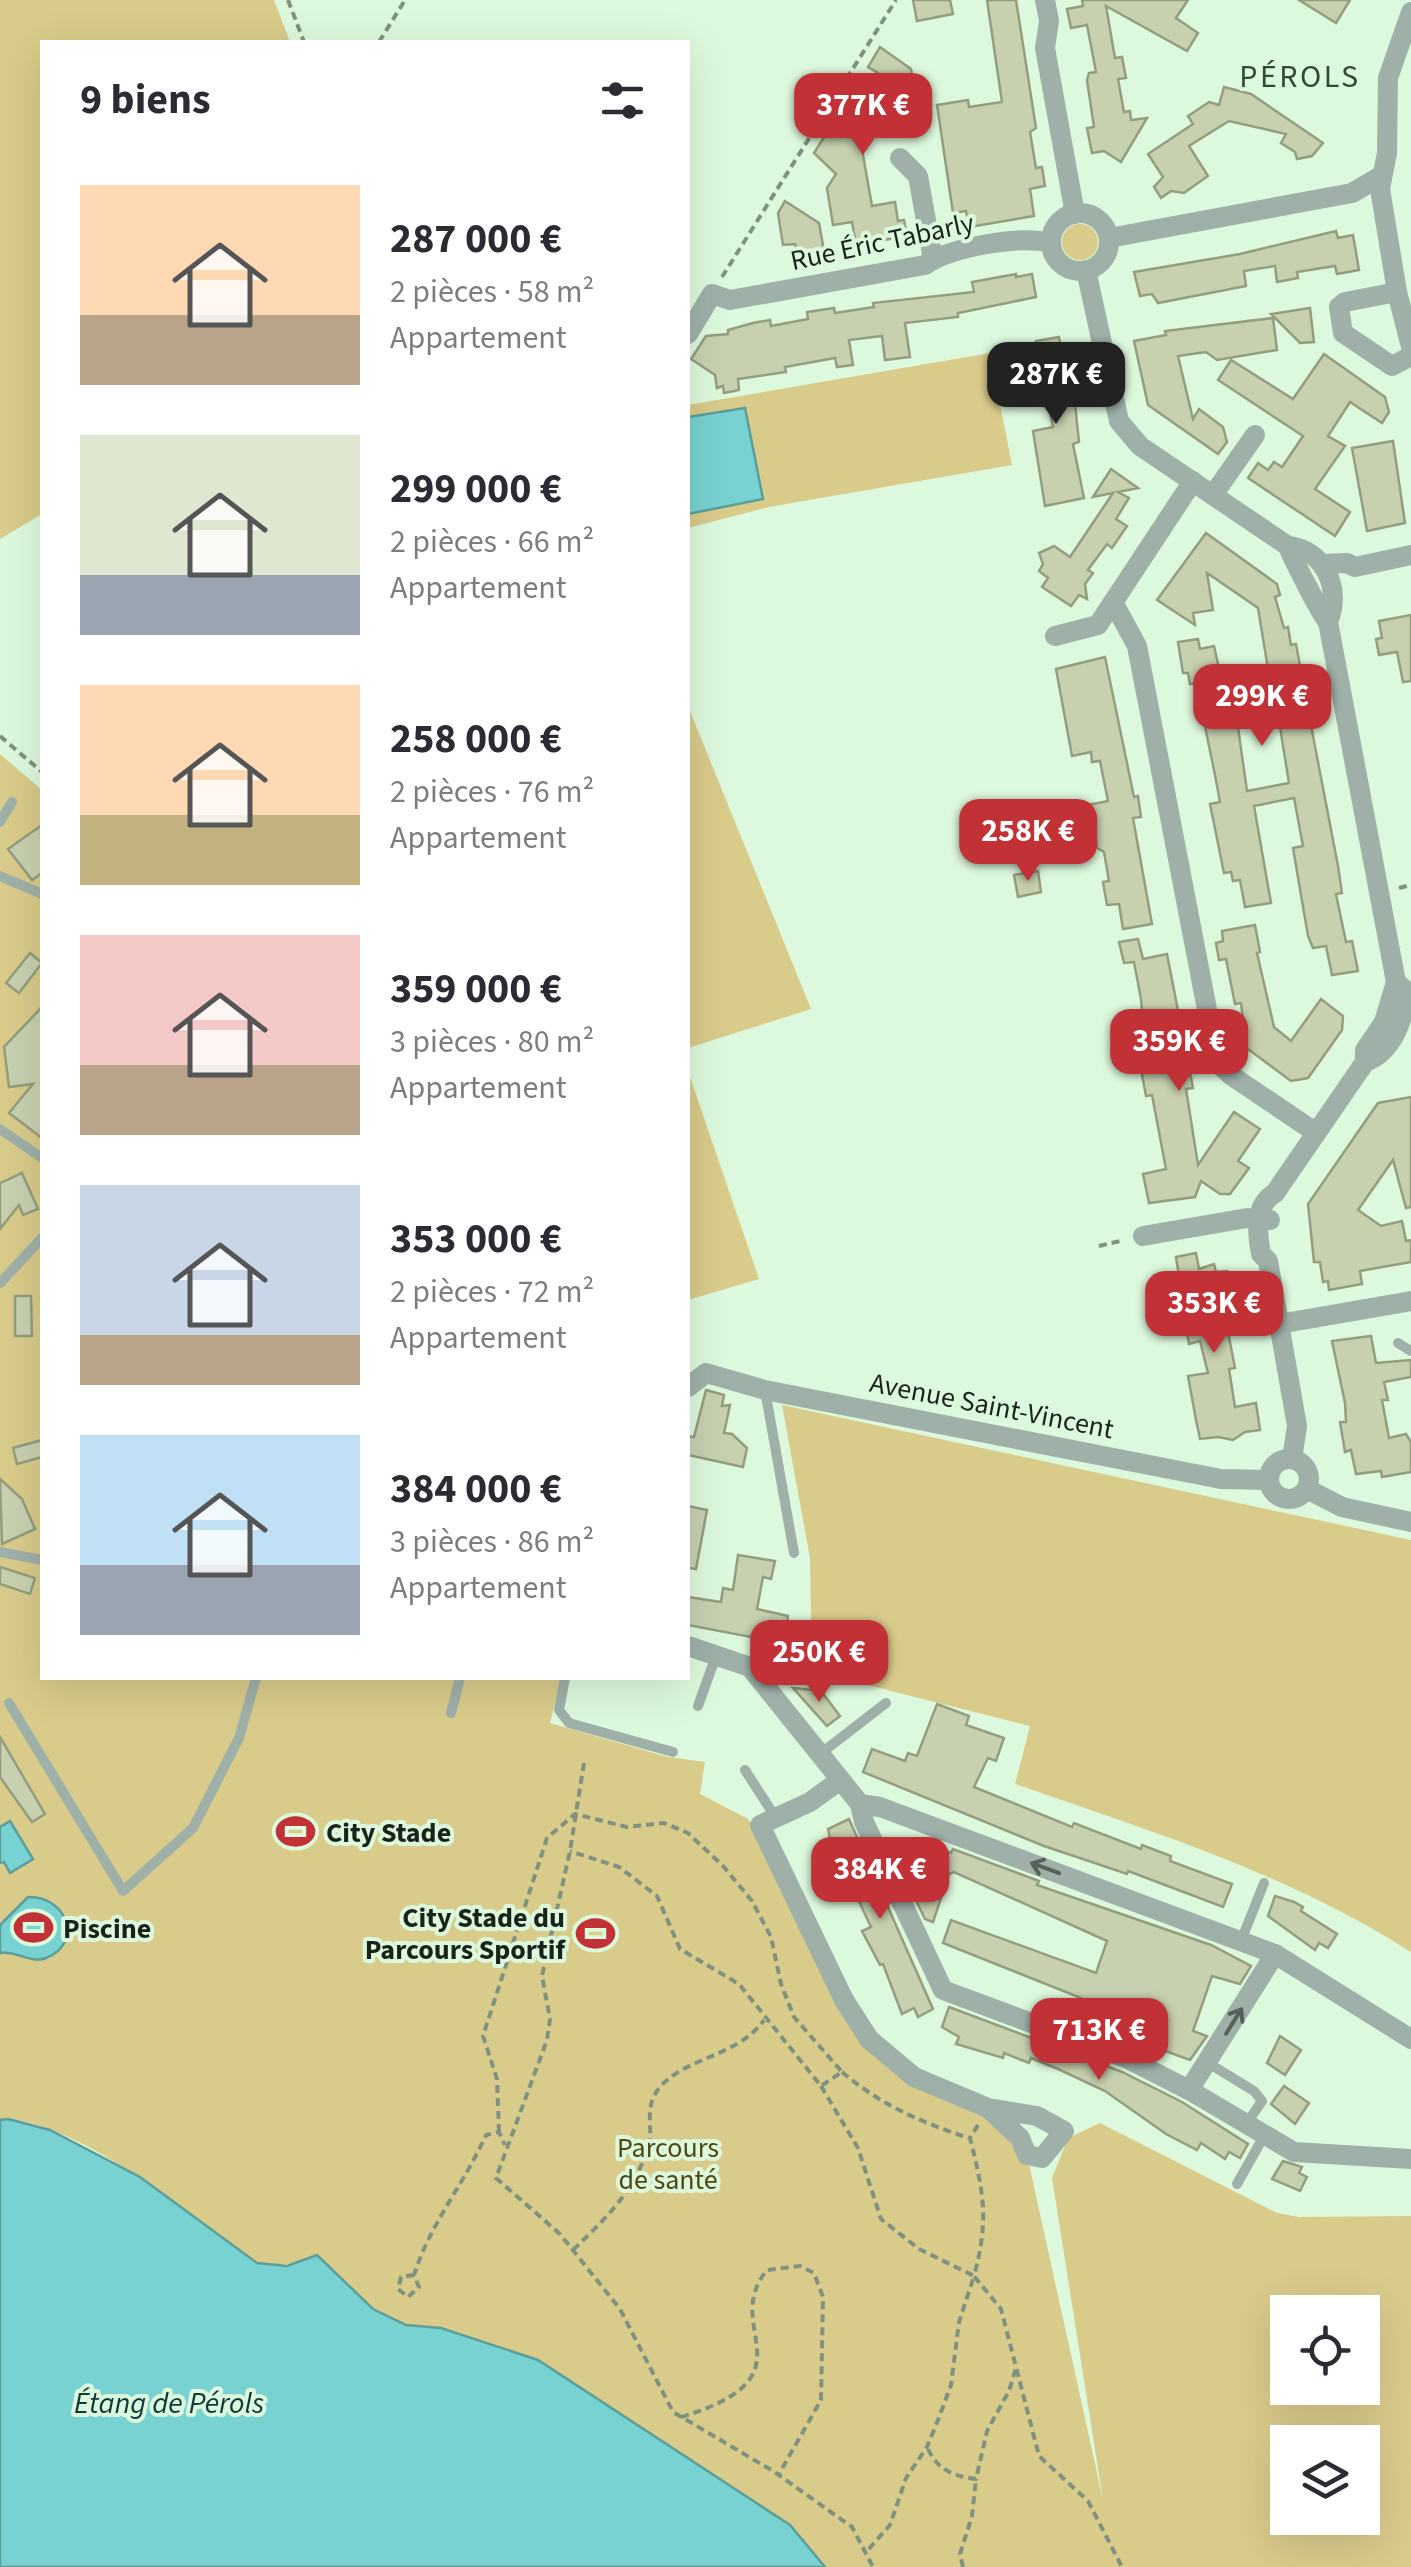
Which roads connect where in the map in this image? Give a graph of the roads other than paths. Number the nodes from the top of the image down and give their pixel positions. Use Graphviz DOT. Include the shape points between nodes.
graph roads {
  1 [pos="1045,0"];
  2 [pos="1411,12"];
  3 [pos="900,158"];
  4 [pos="1381,176"];
  5 [pos="1074,214"];
  6 [pos="1109,238"];
  7 [pos="1051,242"];
  8 [pos="934,258"];
  9 [pos="1086,270"];
  10 [pos="1397,292"];
  11 [pos="690,331"];
  12 [pos="1411,347"];
  13 [pos="1411,356"];
  14 [pos="1255,435"];
  15 [pos="1193,481"];
  16 [pos="1213,495"];
  17 [pos="1288,546"];
  18 [pos="1411,555"];
  19 [pos="1324,564"];
  20 [pos="1355,567"];
  21 [pos="1310,583"];
  22 [pos="1332,586"];
  23 [pos="1112,602"];
  24 [pos="1328,622"];
  25 [pos="1054,636"];
  26 [pos="12,802"];
  27 [pos="0,822"];
  28 [pos="0,876"];
  29 [pos="40,893"];
  30 [pos="1400,1027"];
  31 [pos="0,1129"];
  32 [pos="1314,1132"];
  33 [pos="40,1157"];
  34 [pos="1264,1219"];
  35 [pos="1143,1236"];
  36 [pos="40,1240"];
  37 [pos="0,1283"];
  38 [pos="1411,1301"];
  39 [pos="1279,1324"];
  40 [pos="1398,1343"];
  41 [pos="1411,1351"];
  42 [pos="690,1385"];
  43 [pos="765,1390"];
  44 [pos="1292,1459"];
  45 [pos="1268,1480"];
  46 [pos="1307,1488"];
  47 [pos="1411,1522"];
  48 [pos="0,1552"];
  49 [pos="794,1554"];
  50 [pos="40,1560"];
  51 [pos="690,1647"];
  52 [pos="716,1656"];
  53 [pos="255,1680"];
  54 [pos="460,1680"];
  55 [pos="566,1680"];
  56 [pos="9,1703"];
  57 [pos="886,1703"];
  58 [pos="698,1706"];
  59 [pos="452,1712"];
  60 [pos="673,1752"];
  61 [pos="818,1756"];
  62 [pos="744,1770"];
  63 [pos="838,1781"];
  64 [pos="860,1804"];
  65 [pos="774,1816"];
  66 [pos="1264,1883"];
  67 [pos="1241,1941"];
  68 [pos="1275,1954"];
  69 [pos="1411,2039"];
  70 [pos="1208,2064"];
  71 [pos="1189,2090"];
  72 [pos="988,2108"];
  73 [pos="1255,2130"];
  74 [pos="1411,2159"];
  75 [pos="1238,2184"];
  1 -- 5 [label="street" via="1045,48"];
  2 -- 4 [label="street" via="1388,78"];
  3 -- 8 [label="street" via="918,176"];
  4 -- 6 [label="street" via="1352,192"];
  4 -- 10 [label="street"];
  5 -- 6 [label="street" via="1093,216"];
  5 -- 7 [label="street" via="1058,224"];
  6 -- 9 [label="street" via="1101,262"];
  7 -- 8 [label="street, Rue Éric Tabarly" via="1028,239"];
  7 -- 9 [label="street" via="1058,261"];
  8 -- 11 [label="street, Rue Éric Tabarly" via="730,300 712,294"];
  9 -- 15 [label="street" via="1120,421 1140,446"];
  10 -- 12 [label="street"];
  10 -- 13 [label="street" via="1345,302 1343,333 1392,366"];
  14 -- 16 [label="street"];
  15 -- 16 [label="street"];
  15 -- 23 [label="street"];
  16 -- 17 [label="street"];
  17 -- 19 [label="street"];
  17 -- 21 [label="street"];
  18 -- 20 [label="street"];
  19 -- 20 [label="street"];
  19 -- 21 [label="street"];
  19 -- 22 [label="street"];
  20 -- 22 [label="street"];
  21 -- 22 [label="street"];
  21 -- 24 [label="street"];
  22 -- 24 [label="street"];
  23 -- 25 [label="street" via="1098,625"];
  23 -- 32 [label="street" via="1137,646 1215,1052 1232,1076"];
  24 -- 30 [label="street" via="1396,982 1404,990"];
  26 -- 27 [label="lane"];
  28 -- 29 [label="lane"];
  30 -- 32 [label="street" via="1365,1050 1365,1062"];
  31 -- 33 [label="lane"];
  32 -- 34 [label="street" via="1266,1198"];
  34 -- 35 [label="street"];
  34 -- 39 [label="street" via="1260,1254 1268,1262"];
  36 -- 37 [label="lane"];
  38 -- 39 [label="street"];
  39 -- 44 [label="street" via="1297,1426"];
  40 -- 41 [label="lane"];
  42 -- 43 [label="street, Avenue Saint-Vincent" via="706,1372"];
  43 -- 45 [label="street, Avenue Saint-Vincent" via="1221,1479"];
  43 -- 49 [label="lane"];
  44 -- 45 [label="street" via="1275,1464"];
  44 -- 46 [label="street" via="1308,1470"];
  45 -- 46 [label="street" via="1285,1499"];
  46 -- 47 [label="street" via="1342,1507"];
  48 -- 50 [label="lane"];
  51 -- 52 [label="street"];
  52 -- 58 [label="lane"];
  52 -- 61 [label="street" via="750,1667"];
  53 -- 56 [label="lane" via="238,1738 193,1828 124,1891"];
  54 -- 59 [label="lane"];
  55 -- 60 [label="lane" via="559,1710 569,1724"];
  57 -- 61 [label="lane"];
  61 -- 63 [label="street"];
  62 -- 65 [label="lane"];
  63 -- 64 [label="street"];
  63 -- 65 [label="street"];
  67 -- 64 [label="street, one-way"];
  64 -- 71 [label="street" via="943,1990 1128,2059"];
  65 -- 72 [label="street" via="760,1825 869,2039 914,2077"];
  66 -- 67 [label="lane"];
  67 -- 68 [label="street"];
  68 -- 69 [label="street"];
  70 -- 68 [label="street, one-way"];
  70 -- 71 [label="street"];
  70 -- 73 [label="lane" via="1262,2101"];
  71 -- 73 [label="street"];
  73 -- 74 [label="street" via="1294,2152"];
  73 -- 75 [label="lane"];
}
